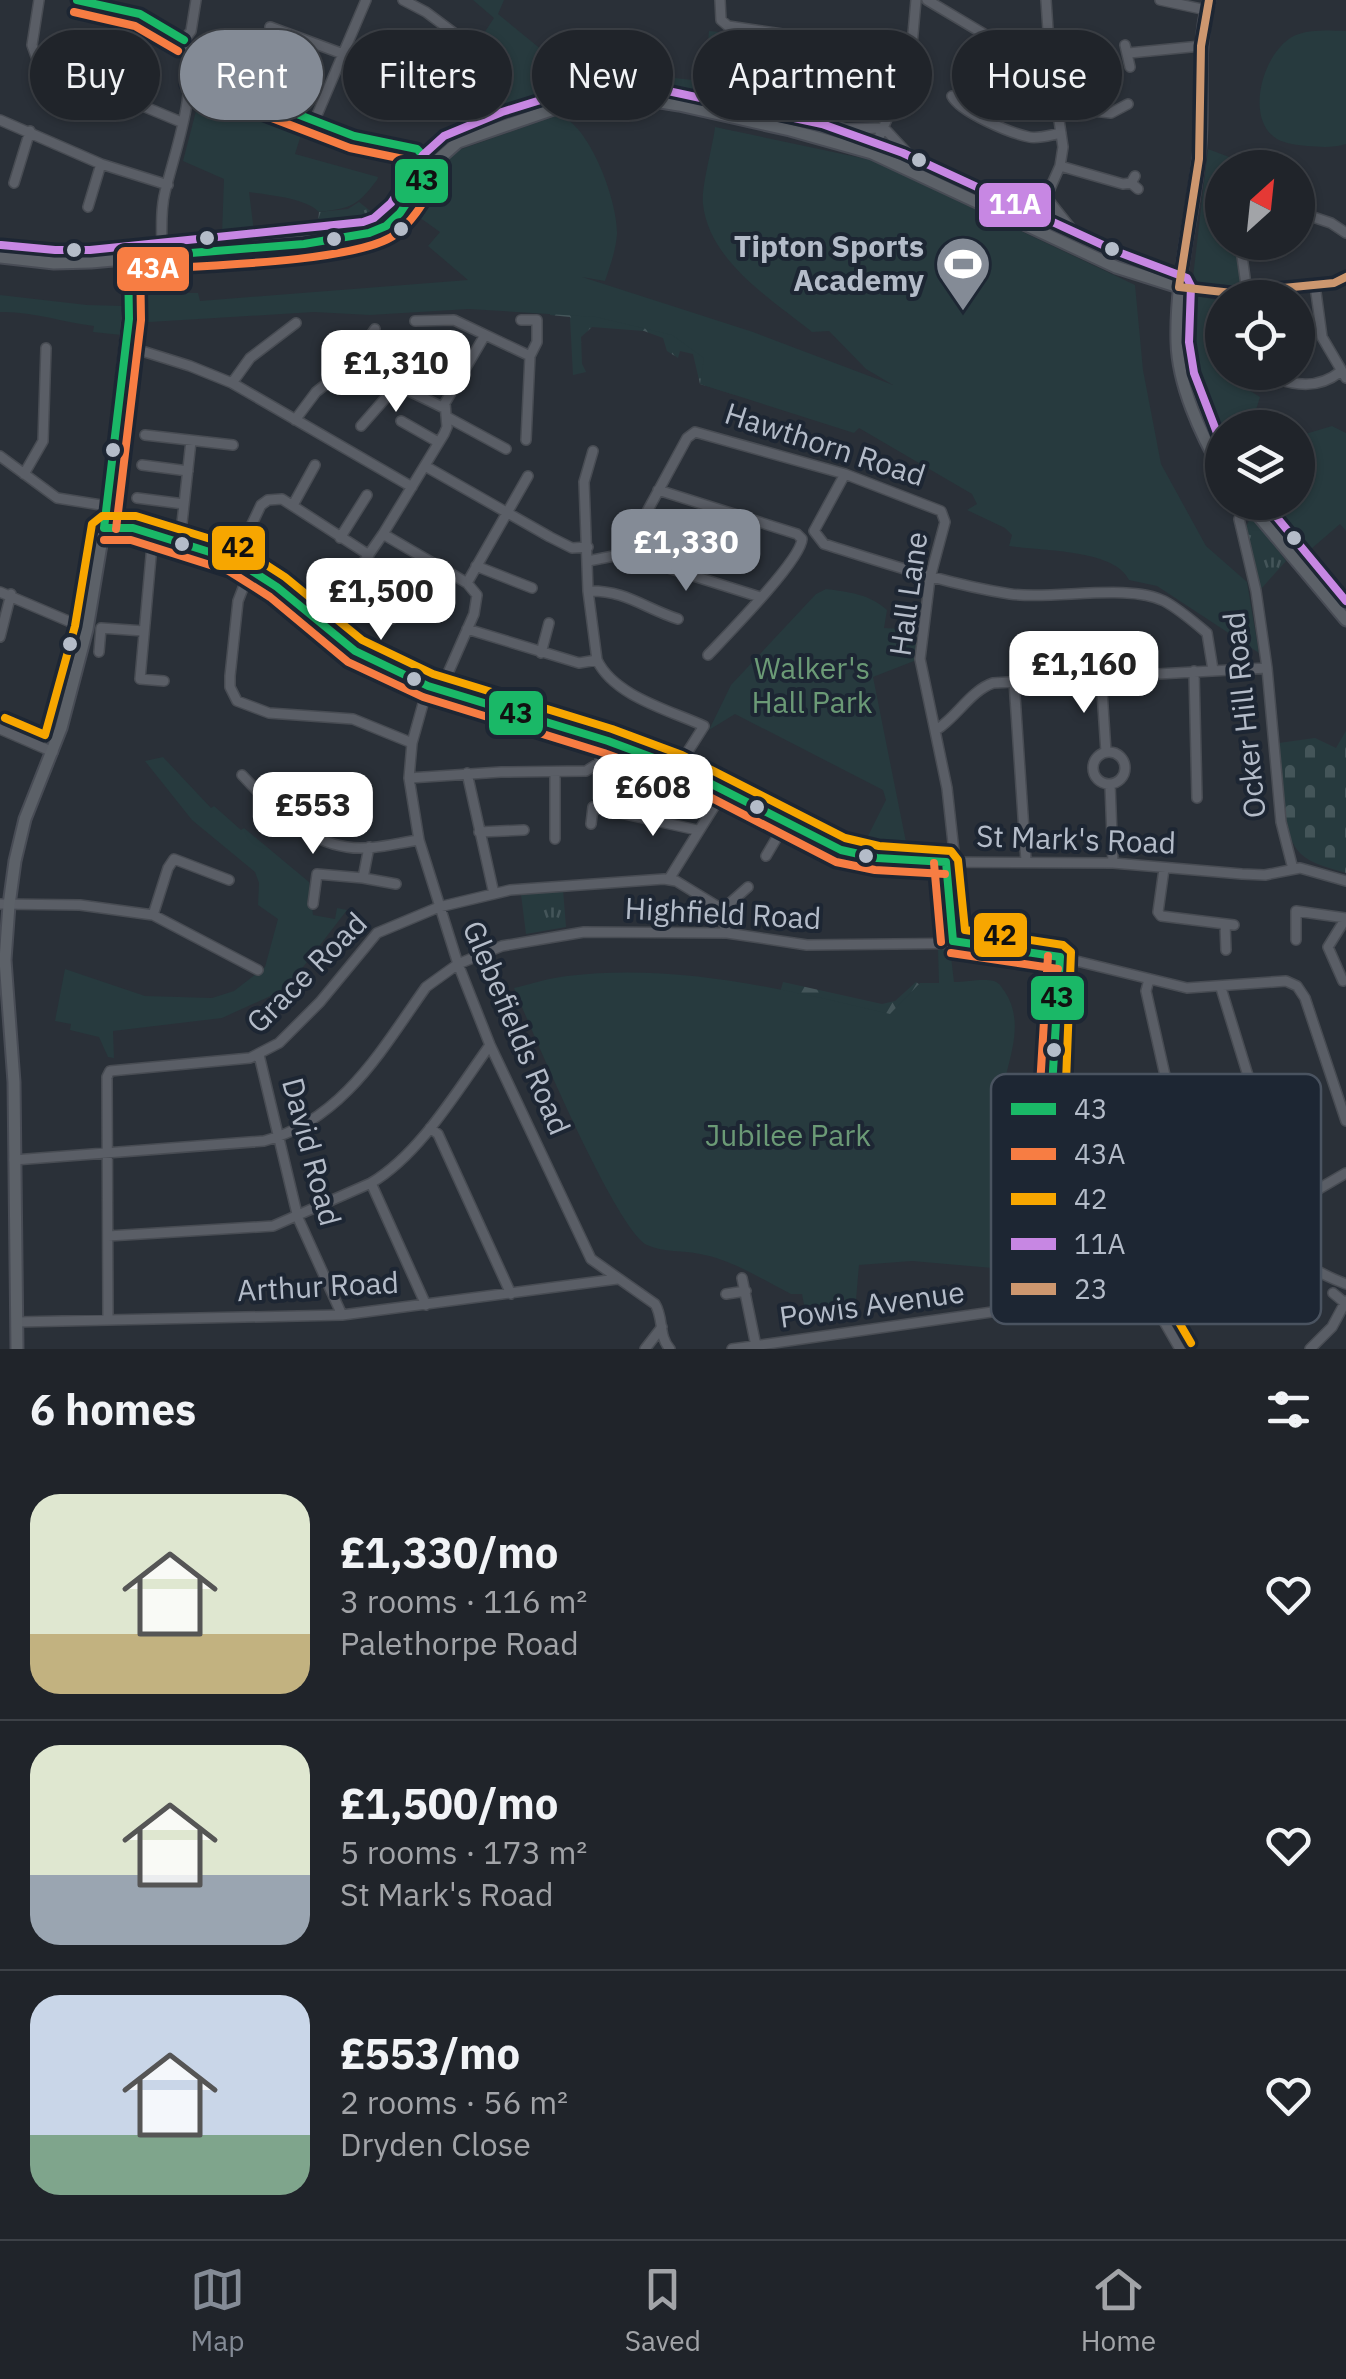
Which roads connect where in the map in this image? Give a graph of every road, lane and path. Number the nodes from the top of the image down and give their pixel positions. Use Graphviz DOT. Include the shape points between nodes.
graph roads {
  1 [pos="39,0"];
  2 [pos="77,0"];
  3 [pos="196,0"];
  4 [pos="366,0"];
  5 [pos="403,0"];
  6 [pos="720,0"];
  7 [pos="917,0"];
  8 [pos="926,0"];
  9 [pos="1046,0"];
  10 [pos="1160,0"];
  11 [pos="1207,5"];
  12 [pos="270,27"];
  13 [pos="190,30"];
  14 [pos="353,30"];
  15 [pos="450,30"];
  16 [pos="755,30"];
  17 [pos="914,30"];
  18 [pos="976,30"];
  19 [pos="1048,30"];
  20 [pos="180,38"];
  21 [pos="1200,46"];
  22 [pos="343,55"];
  23 [pos="1130,67"];
  24 [pos="1128,104"];
  25 [pos="1122,107"];
  26 [pos="0,120"];
  27 [pos="309,120"];
  28 [pos="809,120"];
  29 [pos="887,120"];
  30 [pos="988,120"];
  31 [pos="1059,120"];
  32 [pos="181,122"];
  33 [pos="314,122"];
  34 [pos="884,128"];
  35 [pos="30,131"];
  36 [pos="1061,134"];
  37 [pos="872,153"];
  38 [pos="101,164"];
  39 [pos="432,165"];
  40 [pos="1060,166"];
  41 [pos="14,182"];
  42 [pos="1135,182"];
  43 [pos="168,185"];
  44 [pos="1046,197"];
  45 [pos="88,207"];
  46 [pos="1315,218"];
  47 [pos="1033,227"];
  48 [pos="1346,234"];
  49 [pos="162,254"];
  50 [pos="0,257"];
  51 [pos="128,258"];
  52 [pos="1131,258"];
  53 [pos="1346,278"];
  54 [pos="1315,285"];
  55 [pos="1180,287"];
  56 [pos="1205,291"];
  57 [pos="521,320"];
  58 [pos="415,321"];
  59 [pos="296,323"];
  60 [pos="375,328"];
  61 [pos="486,336"];
  62 [pos="126,346"];
  63 [pos="46,348"];
  64 [pos="530,356"];
  65 [pos="357,357"];
  66 [pos="1343,375"];
  67 [pos="232,383"];
  68 [pos="397,385"];
  69 [pos="1315,385"];
  70 [pos="445,412"];
  71 [pos="295,420"];
  72 [pos="361,426"];
  73 [pos="404,427"];
  74 [pos="1205,433"];
  75 [pos="145,436"];
  76 [pos="526,440"];
  77 [pos="191,441"];
  78 [pos="438,442"];
  79 [pos="233,445"];
  80 [pos="506,450"];
  81 [pos="593,451"];
  82 [pos="0,456"];
  83 [pos="315,465"];
  84 [pos="142,466"];
  85 [pos="425,466"];
  86 [pos="188,471"];
  87 [pos="24,474"];
  88 [pos="845,474"];
  89 [pos="528,476"];
  90 [pos="412,487"];
  91 [pos="658,490"];
  92 [pos="366,495"];
  93 [pos="138,498"];
  94 [pos="184,504"];
  95 [pos="292,505"];
  96 [pos="107,506"];
  97 [pos="941,512"];
  98 [pos="505,514"];
  99 [pos="1239,520"];
  100 [pos="1262,520"];
  101 [pos="110,528"];
  102 [pos="153,534"];
  103 [pos="383,534"];
  104 [pos="340,538"];
  105 [pos="180,541"];
  106 [pos="588,547"];
  107 [pos="624,554"];
  108 [pos="368,555"];
  109 [pos="426,559"];
  110 [pos="234,560"];
  111 [pos="588,561"];
  112 [pos="476,566"];
  113 [pos="250,570"];
  114 [pos="930,578"];
  115 [pos="466,583"];
  116 [pos="532,588"];
  117 [pos="588,591"];
  118 [pos="0,592"];
  119 [pos="12,594"];
  120 [pos="760,597"];
  121 [pos="678,618"];
  122 [pos="392,619"];
  123 [pos="1346,620"];
  124 [pos="549,623"];
  125 [pos="320,625"];
  126 [pos="87,629"];
  127 [pos="467,629"];
  128 [pos="144,631"];
  129 [pos="0,637"];
  130 [pos="99,652"];
  131 [pos="541,652"];
  132 [pos="708,655"];
  133 [pos="596,660"];
  134 [pos="1267,668"];
  135 [pos="1214,670"];
  136 [pos="1194,671"];
  137 [pos="1101,676"];
  138 [pos="164,681"];
  139 [pos="1014,681"];
  140 [pos="428,686"];
  141 [pos="441,689"];
  142 [pos="0,729"];
  143 [pos="936,730"];
  144 [pos="608,742"];
  145 [pos="412,743"];
  146 [pos="53,752"];
  147 [pos="1106,752"];
  148 [pos="678,768"];
  149 [pos="555,772"];
  150 [pos="467,773"];
  151 [pos="242,776"];
  152 [pos="409,778"];
  153 [pos="1110,784"];
  154 [pos="725,789"];
  155 [pos="1197,798"];
  156 [pos="786,822"];
  157 [pos="592,824"];
  158 [pos="524,830"];
  159 [pos="698,830"];
  160 [pos="478,832"];
  161 [pos="555,839"];
  162 [pos="418,840"];
  163 [pos="369,847"];
  164 [pos="766,856"];
  165 [pos="1026,861"];
  166 [pos="950,862"];
  167 [pos="1113,864"];
  168 [pos="1164,869"];
  169 [pos="1293,869"];
  170 [pos="363,878"];
  171 [pos="670,879"];
  172 [pos="229,880"];
  173 [pos="1346,881"];
  174 [pos="396,884"];
  175 [pos="748,887"];
  176 [pos="494,894"];
  177 [pos="5,904"];
  178 [pos="314,904"];
  179 [pos="439,907"];
  180 [pos="721,911"];
  181 [pos="154,915"];
  182 [pos="727,934"];
  183 [pos="1296,940"];
  184 [pos="953,941"];
  185 [pos="1226,950"];
  186 [pos="1060,957"];
  187 [pos="458,964"];
  188 [pos="258,970"];
  189 [pos="1343,977"];
  190 [pos="1150,979"];
  191 [pos="1221,988"];
  192 [pos="490,1045"];
  193 [pos="259,1055"];
  194 [pos="1053,1074"];
  195 [pos="1165,1074"];
  196 [pos="1248,1074"];
  197 [pos="1346,1121"];
  198 [pos="430,1128"];
  199 [pos="278,1136"];
  200 [pos="108,1152"];
  201 [pos="14,1160"];
  202 [pos="1346,1173"];
  203 [pos="371,1183"];
  204 [pos="1321,1188"];
  205 [pos="298,1218"];
  206 [pos="108,1236"];
  207 [pos="597,1266"];
  208 [pos="1321,1275"];
  209 [pos="742,1278"];
  210 [pos="620,1279"];
  211 [pos="588,1283"];
  212 [pos="1346,1284"];
  213 [pos="746,1292"];
  214 [pos="512,1294"];
  215 [pos="726,1294"];
  216 [pos="1333,1294"];
  217 [pos="1346,1302"];
  218 [pos="426,1305"];
  219 [pos="991,1312"];
  220 [pos="342,1316"];
  221 [pos="108,1319"];
  222 [pos="17,1322"];
  223 [pos="1165,1324"];
  224 [pos="662,1327"];
  225 [pos="814,1338"];
  226 [pos="756,1346"];
  227 [pos="1178,1348"];
  228 [pos="17,1349"];
  229 [pos="645,1349"];
  230 [pos="670,1349"];
  231 [pos="732,1349"];
  232 [pos="820,1349"];
  233 [pos="1310,1349"];
  1 -- 32 [label="street" via="32,45 38,62"];
  2 -- 20 [label="street" via="140,14"];
  3 -- 13 [label="street"];
  4 -- 14 [label="street"];
  5 -- 15 [label="street"];
  6 -- 16 [label="street" via="720,20"];
  7 -- 17 [label="street"];
  8 -- 18 [label="street"];
  9 -- 19 [label="street"];
  10 -- 11 [label="street"];
  11 -- 21 [label="main road"];
  12 -- 22 [label="street"];
  21 -- 23 [label="street" via="1127,49"];
  21 -- 55 [label="main road" via="1201,139"];
  22 -- 33 [label="street"];
  24 -- 25 [label="street"];
  26 -- 35 [label="street"];
  27 -- 33 [label="street"];
  28 -- 34 [label="street" via="846,129"];
  29 -- 34 [label="street"];
  30 -- 36 [label="street" via="1034,138"];
  31 -- 36 [label="street"];
  32 -- 43 [label="street"];
  33 -- 39 [label="street" via="417,149"];
  34 -- 37 [label="street"];
  34 -- 44 [label="street" via="910,156 1004,201"];
  35 -- 38 [label="street"];
  35 -- 41 [label="street"];
  36 -- 40 [label="street"];
  37 -- 39 [label="main road" via="726,115 620,97 571,103 458,142"];
  37 -- 47 [label="main road"];
  38 -- 43 [label="street"];
  38 -- 45 [label="street"];
  39 -- 49 [label="main road" via="393,220 375,232"];
  40 -- 42 [label="street"];
  40 -- 44 [label="street"];
  43 -- 49 [label="street"];
  44 -- 47 [label="street"];
  44 -- 52 [label="street" via="1073,232"];
  46 -- 48 [label="street"];
  47 -- 55 [label="main road" via="1116,267"];
  49 -- 51 [label="main road"];
  50 -- 51 [label="main road" via="54,263"];
  51 -- 62 [label="main road"];
  53 -- 54 [label="street"];
  54 -- 66 [label="street" via="1322,337"];
  55 -- 56 [label="street"];
  55 -- 74 [label="main road" via="1177,346"];
  57 -- 64 [label="street" via="537,320"];
  58 -- 61 [label="street" via="454,320"];
  59 -- 67 [label="street" via="250,358"];
  60 -- 65 [label="street"];
  61 -- 64 [label="street"];
  61 -- 70 [label="street"];
  62 -- 67 [label="street"];
  62 -- 96 [label="main road"];
  63 -- 87 [label="street" via="42,441"];
  64 -- 76 [label="street"];
  65 -- 68 [label="street"];
  65 -- 71 [label="street"];
  66 -- 69 [label="street"];
  67 -- 71 [label="street"];
  68 -- 70 [label="street"];
  68 -- 72 [label="street"];
  70 -- 78 [label="street" via="447,426"];
  70 -- 80 [label="street"];
  71 -- 90 [label="street"];
  73 -- 78 [label="street"];
  75 -- 77 [label="street"];
  77 -- 79 [label="street"];
  77 -- 86 [label="street"];
  78 -- 85 [label="street"];
  81 -- 106 [label="street" via="584,482"];
  82 -- 87 [label="street"];
  83 -- 95 [label="street"];
  84 -- 86 [label="street"];
  85 -- 90 [label="street"];
  85 -- 98 [label="street"];
  86 -- 94 [label="street"];
  87 -- 96 [label="street" via="65,502"];
  88 -- 91 [label="street, Hawthorn Road" via="701,432 692,433"];
  88 -- 97 [label="street, Hawthorn Road"];
  88 -- 114 [label="street" via="814,531 818,538"];
  89 -- 98 [label="street"];
  90 -- 103 [label="street"];
  91 -- 107 [label="street"];
  91 -- 120 [label="street" via="802,539 801,549"];
  92 -- 104 [label="street"];
  93 -- 94 [label="street"];
  94 -- 105 [label="street"];
  95 -- 104 [label="street"];
  95 -- 110 [label="street" via="282,499 261,505"];
  96 -- 101 [label="main road"];
  97 -- 114 [label="street, Hall Lane"];
  98 -- 106 [label="street" via="572,548"];
  98 -- 112 [label="street"];
  99 -- 134 [label="street, Ocker Hill Road"];
  100 -- 123 [label="main road"];
  101 -- 102 [label="street, St Mark's Road"];
  101 -- 126 [label="main road"];
  102 -- 105 [label="street, St Mark's Road"];
  102 -- 128 [label="street"];
  103 -- 108 [label="street"];
  103 -- 109 [label="street"];
  104 -- 108 [label="street"];
  105 -- 110 [label="street, St Mark's Road"];
  106 -- 111 [label="street"];
  107 -- 111 [label="street"];
  107 -- 120 [label="street"];
  108 -- 125 [label="street"];
  109 -- 115 [label="street"];
  109 -- 122 [label="street"];
  110 -- 113 [label="street, St Mark's Road"];
  111 -- 117 [label="street"];
  112 -- 115 [label="street"];
  112 -- 116 [label="street"];
  113 -- 125 [label="street, St Mark's Road"];
  113 -- 145 [label="street" via="238,601 230,688 237,701 269,713 353,719"];
  114 -- 135 [label="street" via="1030,596 1154,597 1208,633"];
  114 -- 143 [label="street, Hall Lane" via="920,665"];
  115 -- 127 [label="street" via="478,595"];
  117 -- 121 [label="street" via="628,595"];
  117 -- 133 [label="street"];
  118 -- 119 [label="street"];
  119 -- 126 [label="street"];
  119 -- 129 [label="street"];
  120 -- 132 [label="street"];
  124 -- 131 [label="street"];
  125 -- 140 [label="street, St Mark's Road"];
  126 -- 146 [label="main road"];
  127 -- 131 [label="street"];
  127 -- 141 [label="street"];
  128 -- 130 [label="street" via="101,628"];
  128 -- 138 [label="street" via="140,679"];
  131 -- 133 [label="street" via="579,663"];
  133 -- 148 [label="street" via="620,686 704,726"];
  134 -- 135 [label="street"];
  134 -- 169 [label="street, Ocker Hill Road" via="1281,822"];
  135 -- 136 [label="street"];
  136 -- 137 [label="street"];
  136 -- 155 [label="street"];
  137 -- 139 [label="street"];
  137 -- 147 [label="street"];
  139 -- 143 [label="street" via="983,687"];
  139 -- 165 [label="street"];
  140 -- 141 [label="street, St Mark's Road"];
  140 -- 145 [label="street, Glebefields Road"];
  141 -- 144 [label="street, St Mark's Road"];
  142 -- 146 [label="street"];
  143 -- 166 [label="street, Hall Lane"];
  144 -- 148 [label="street, St Mark's Road"];
  144 -- 149 [label="street" via="590,770"];
  145 -- 152 [label="street, Glebefields Road"];
  146 -- 177 [label="main road" via="25,819"];
  147 -- 153 [label="street" via="1092,770"];
  147 -- 153 [label="street" via="1124,767 1121,779"];
  148 -- 154 [label="street, St Mark's Road"];
  149 -- 150 [label="street"];
  149 -- 161 [label="street"];
  150 -- 152 [label="street"];
  150 -- 160 [label="street"];
  151 -- 163 [label="street" via="270,806 309,832 346,847"];
  152 -- 162 [label="street, Glebefields Road"];
  153 -- 167 [label="street"];
  154 -- 156 [label="street, St Mark's Road"];
  154 -- 159 [label="street"];
  156 -- 164 [label="street"];
  156 -- 166 [label="street, St Mark's Road" via="841,850"];
  157 -- 159 [label="street" via="592,807"];
  158 -- 160 [label="street"];
  159 -- 171 [label="street"];
  160 -- 176 [label="street"];
  162 -- 163 [label="street"];
  162 -- 179 [label="street, Glebefields Road"];
  163 -- 170 [label="street"];
  165 -- 166 [label="street, St Mark's Road"];
  165 -- 167 [label="street, St Mark's Road"];
  166 -- 184 [label="street, Hall Lane"];
  167 -- 168 [label="street, St Mark's Road"];
  168 -- 169 [label="street, St Mark's Road"];
  168 -- 185 [label="street" via="1160,916 1230,924"];
  169 -- 173 [label="street"];
  170 -- 174 [label="street"];
  170 -- 178 [label="street" via="317,874"];
  171 -- 176 [label="street, Grace Road"];
  171 -- 180 [label="street"];
  172 -- 181 [label="street" via="174,859"];
  175 -- 180 [label="street"];
  176 -- 179 [label="street, Grace Road"];
  177 -- 181 [label="street"];
  177 -- 201 [label="main road"];
  179 -- 187 [label="street, Glebefields Road"];
  179 -- 193 [label="street, Grace Road" via="378,933 320,1002"];
  180 -- 182 [label="street"];
  181 -- 188 [label="street"];
  182 -- 184 [label="street, Highfield Road" via="807,945"];
  182 -- 187 [label="street, Highfield Road" via="556,935"];
  183 -- 189 [label="street" via="1296,911 1346,918 1328,947"];
  184 -- 186 [label="street, Highfield Road"];
  186 -- 190 [label="street, Highfield Road"];
  186 -- 194 [label="street"];
  187 -- 192 [label="street, Glebefields Road"];
  187 -- 199 [label="street, Highfield Road" via="426,988 352,1089"];
  190 -- 191 [label="street, Highfield Road"];
  190 -- 195 [label="street" via="1146,991"];
  191 -- 196 [label="street"];
  191 -- 197 [label="street, Highfield Road" via="1286,981 1297,986"];
  192 -- 198 [label="street"];
  192 -- 207 [label="street, Glebefields Road"];
  193 -- 199 [label="street, David Road"];
  193 -- 200 [label="street, Grace Road" via="110,1071"];
  198 -- 203 [label="street"];
  198 -- 214 [label="street"];
  199 -- 200 [label="street, Highfield Road"];
  199 -- 205 [label="street, David Road"];
  200 -- 201 [label="street, Highfield Road"];
  200 -- 206 [label="street"];
  201 -- 222 [label="main road"];
  202 -- 204 [label="street, Powis Avenue"];
  203 -- 205 [label="street"];
  203 -- 218 [label="street"];
  205 -- 206 [label="street" via="273,1226"];
  205 -- 220 [label="street, David Road"];
  206 -- 221 [label="street"];
  207 -- 210 [label="street"];
  207 -- 211 [label="street"];
  208 -- 212 [label="street"];
  209 -- 213 [label="street"];
  210 -- 211 [label="street, Arthur Road"];
  210 -- 224 [label="street" via="655,1304"];
  211 -- 214 [label="street, Arthur Road"];
  213 -- 215 [label="street"];
  213 -- 226 [label="street"];
  214 -- 218 [label="street, Arthur Road"];
  216 -- 217 [label="street"];
  217 -- 233 [label="street"];
  218 -- 220 [label="street, Arthur Road"];
  219 -- 225 [label="street, Powis Avenue"];
  220 -- 221 [label="street, Arthur Road"];
  221 -- 222 [label="street, Arthur Road"];
  222 -- 228 [label="main road"];
  223 -- 227 [label="street"];
  224 -- 229 [label="street"];
  224 -- 230 [label="street"];
  225 -- 226 [label="street, Powis Avenue"];
  225 -- 232 [label="street"];
  226 -- 231 [label="street, Powis Avenue"];
}
